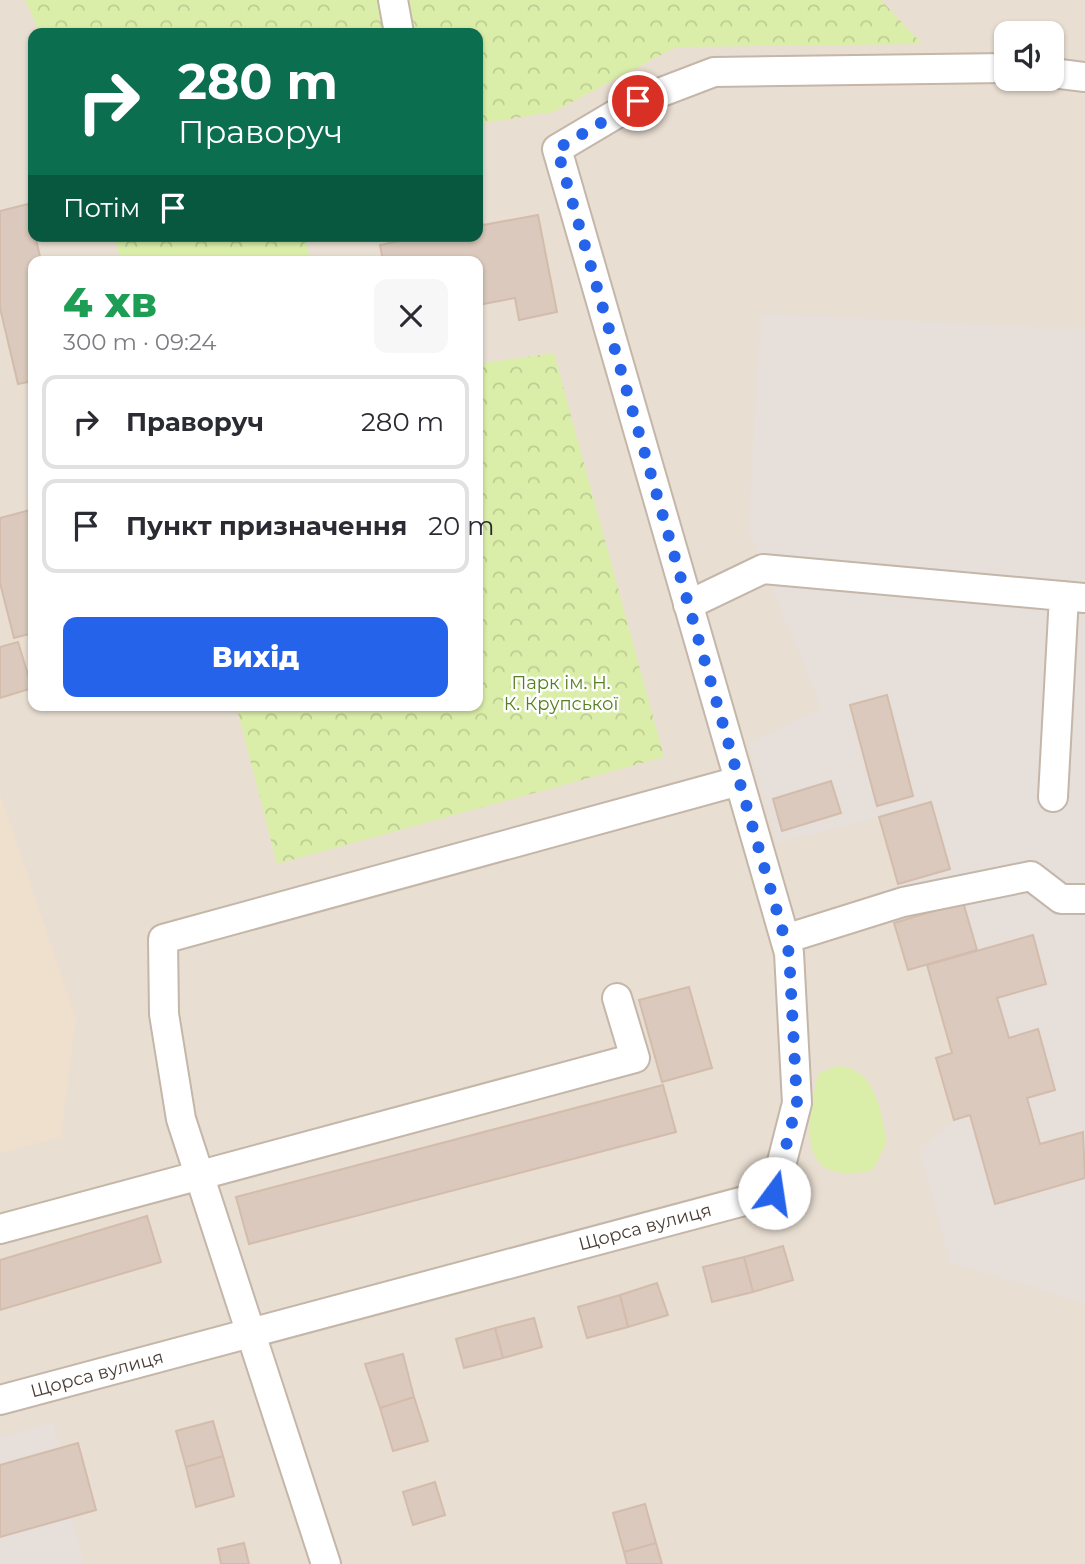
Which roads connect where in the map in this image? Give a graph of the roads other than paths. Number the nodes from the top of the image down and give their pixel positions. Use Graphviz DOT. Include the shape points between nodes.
graph roads {
  1 [pos="393,0"];
  2 [pos="398,28"];
  3 [pos="994,68"];
  4 [pos="1064,74"];
  5 [pos="1085,77"];
  6 [pos="1075,597"];
  7 [pos="688,605"];
  8 [pos="739,780"];
  9 [pos="1053,797"];
  10 [pos="1085,899"];
  11 [pos="785,939"];
  12 [pos="617,998"];
  13 [pos="201,1174"];
  14 [pos="0,1229"];
  15 [pos="251,1333"];
  16 [pos="0,1400"];
  17 [pos="326,1564"];
  1 -- 2 [label="street"];
  3 -- 7 [label="street, Щорса вулиця" via="713,72 638,101 557,149"];
  4 -- 5 [label="street"];
  6 -- 7 [label="street" via="763,569"];
  6 -- 9 [label="street"];
  7 -- 8 [label="street, Щорса вулиця"];
  8 -- 11 [label="street, Щорса вулиця"];
  8 -- 13 [label="street" via="163,939 164,1014 179,1106"];
  10 -- 11 [label="street" via="1061,899 1031,876 903,902"];
  11 -- 15 [label="street, Щорса вулиця" via="797,1103 774,1193"];
  12 -- 13 [label="street" via="635,1058"];
  13 -- 14 [label="street"];
  13 -- 15 [label="street"];
  15 -- 16 [label="street, Щорса вулиця"];
  15 -- 17 [label="street"];
}
